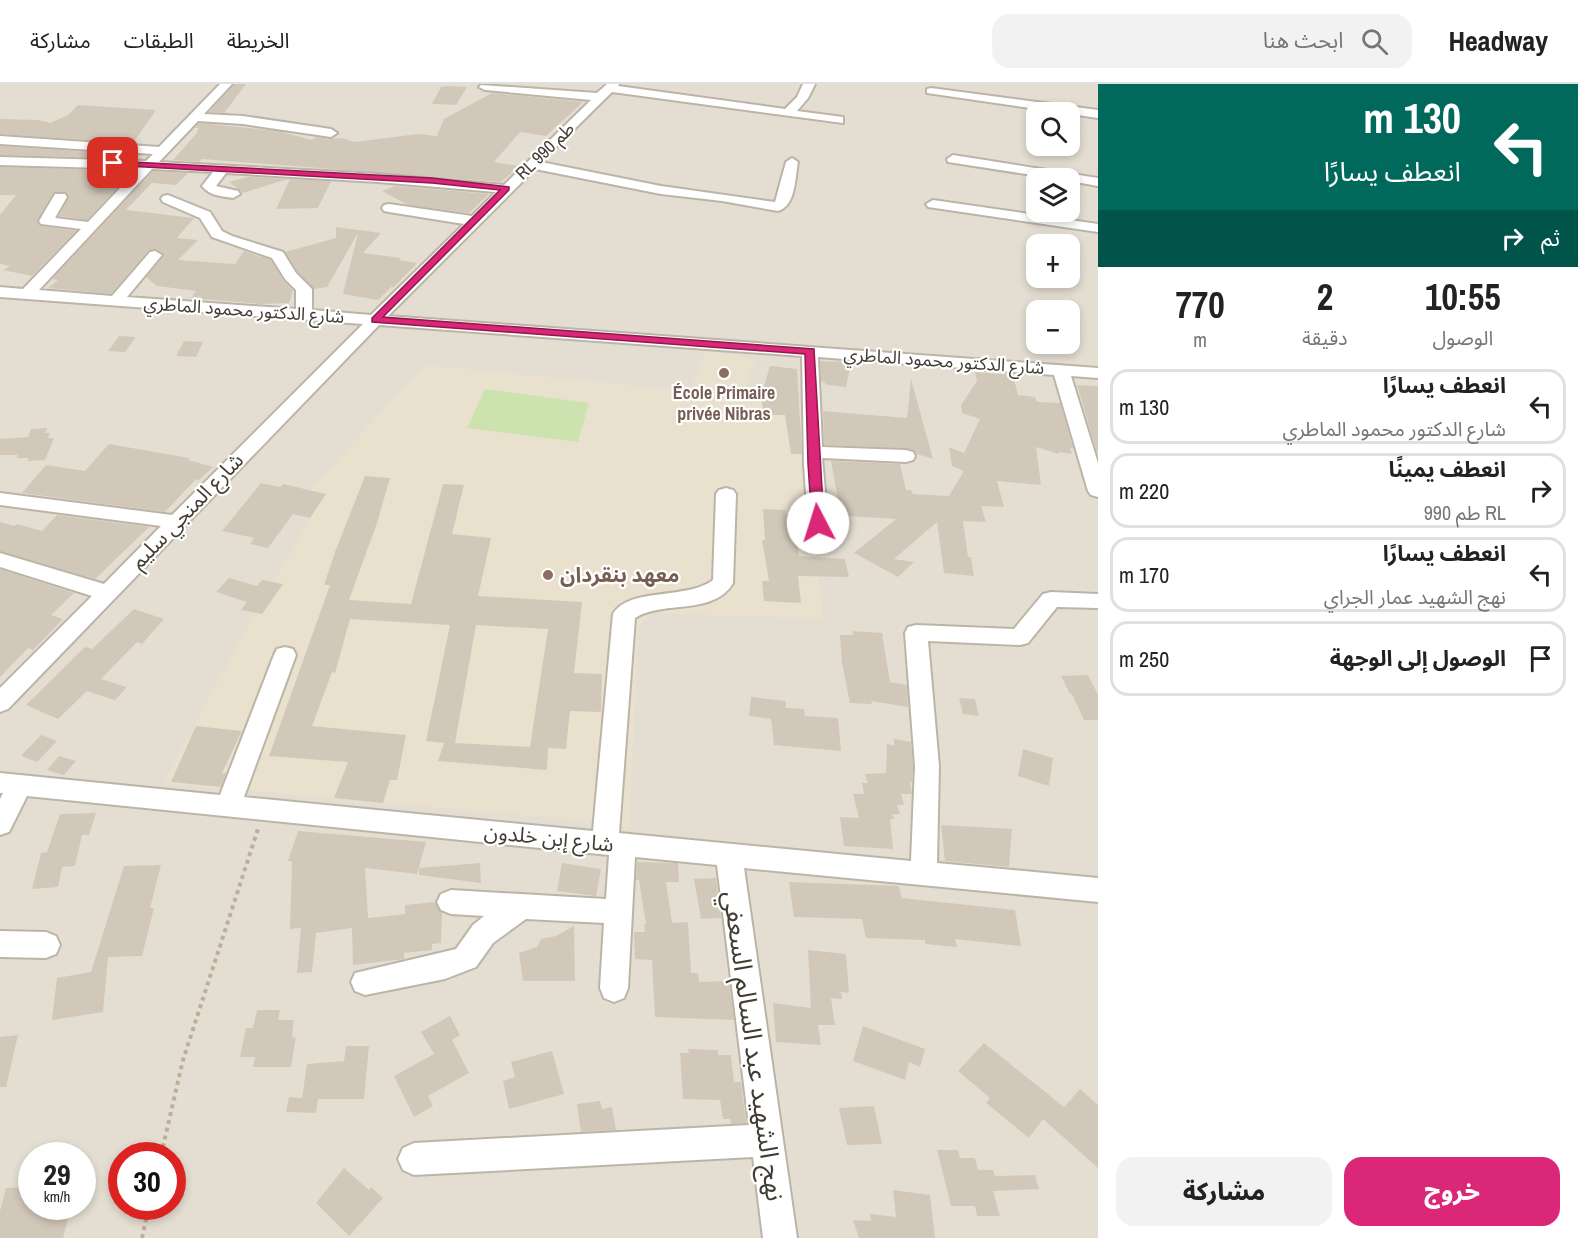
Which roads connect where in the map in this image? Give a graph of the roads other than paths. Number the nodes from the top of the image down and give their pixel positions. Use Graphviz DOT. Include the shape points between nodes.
graph roads {
  1 [pos="226,84"];
  2 [pos="809,84"];
  3 [pos="485,87"];
  4 [pos="608,90"];
  5 [pos="931,91"];
  6 [pos="788,113"];
  7 [pos="1098,114"];
  8 [pos="194,117"];
  9 [pos="839,120"];
  10 [pos="331,133"];
  11 [pos="0,140"];
  12 [pos="162,151"];
  13 [pos="953,159"];
  14 [pos="0,161"];
  15 [pos="792,162"];
  16 [pos="531,164"];
  17 [pos="150,165"];
  18 [pos="222,169"];
  19 [pos="1098,182"];
  20 [pos="506,189"];
  21 [pos="233,194"];
  22 [pos="60,197"];
  23 [pos="168,199"];
  24 [pos="933,204"];
  25 [pos="388,208"];
  26 [pos="474,221"];
  27 [pos="90,226"];
  28 [pos="1098,228"];
  29 [pos="155,255"];
  30 [pos="0,292"];
  31 [pos="27,294"];
  32 [pos="116,300"];
  33 [pos="304,315"];
  34 [pos="375,320"];
  35 [pos="810,352"];
  36 [pos="1061,370"];
  37 [pos="1098,373"];
  38 [pos="813,452"];
  39 [pos="906,456"];
  40 [pos="1098,491"];
  41 [pos="726,494"];
  42 [pos="0,499"];
  43 [pos="176,522"];
  44 [pos="818,523"];
  45 [pos="0,560"];
  46 [pos="108,593"];
  47 [pos="1098,601"];
  48 [pos="285,655"];
  49 [pos="0,703"];
  50 [pos="10,784"];
  51 [pos="228,806"];
  52 [pos="0,824"];
  53 [pos="614,844"];
  54 [pos="729,855"];
  55 [pos="924,872"];
  56 [pos="1098,890"];
  57 [pos="451,902"];
  58 [pos="522,906"];
  59 [pos="619,912"];
  60 [pos="0,945"];
  61 [pos="46,945"];
  62 [pos="365,982"];
  63 [pos="614,988"];
  64 [pos="767,1140"];
  65 [pos="414,1159"];
  66 [pos="780,1238"];
  1 -- 8 [label="street"];
  2 -- 6 [label="street"];
  3 -- 4 [label="street"];
  4 -- 6 [label="street"];
  4 -- 16 [label="street, RL طم 990"];
  5 -- 7 [label="street"];
  6 -- 9 [label="street"];
  8 -- 10 [label="street"];
  8 -- 12 [label="street"];
  11 -- 12 [label="street"];
  12 -- 17 [label="street"];
  13 -- 19 [label="street"];
  14 -- 17 [label="street"];
  15 -- 16 [label="street" via="783,203 778,207 654,189"];
  16 -- 20 [label="street, RL طم 990"];
  17 -- 18 [label="street"];
  17 -- 27 [label="street"];
  18 -- 20 [label="street" via="432,180"];
  18 -- 21 [label="street" via="209,186"];
  20 -- 26 [label="street, RL طم 990"];
  22 -- 27 [label="street" via="46,221"];
  23 -- 33 [label="street" via="205,215 217,234 226,239 278,255 303,289"];
  24 -- 28 [label="street"];
  25 -- 26 [label="street"];
  26 -- 34 [label="street, RL طم 990"];
  27 -- 31 [label="street"];
  29 -- 32 [label="street"];
  30 -- 31 [label="street, شارع الدكتور محمود الماطري"];
  31 -- 32 [label="street, شارع الدكتور محمود الماطري"];
  32 -- 33 [label="street, شارع الدكتور محمود الماطري"];
  33 -- 34 [label="street, شارع الدكتور محمود الماطري"];
  34 -- 35 [label="street, شارع الدكتور محمود الماطري"];
  34 -- 43 [label="street, شارع المنجي سليم"];
  35 -- 36 [label="street, شارع الدكتور محمود الماطري"];
  35 -- 38 [label="street"];
  36 -- 37 [label="street, شارع الدكتور محمود الماطري"];
  36 -- 40 [label="street"];
  38 -- 39 [label="street"];
  38 -- 44 [label="street"];
  41 -- 53 [label="street" via="723,583 709,593 624,614"];
  42 -- 43 [label="street"];
  43 -- 46 [label="street, شارع المنجي سليم"];
  45 -- 46 [label="street"];
  46 -- 49 [label="street, شارع المنجي سليم"];
  47 -- 55 [label="street" via="1051,599 1020,637 916,633 927,766"];
  48 -- 51 [label="street"];
  50 -- 51 [label="street, شارع إبن خلدون"];
  50 -- 52 [label="street"];
  51 -- 53 [label="street, شارع إبن خلدون"];
  53 -- 54 [label="street, شارع إبن خلدون"];
  53 -- 59 [label="street"];
  54 -- 55 [label="street, شارع إبن خلدون"];
  54 -- 64 [label="street, نهج الشهيد عبد السالم السعفي"];
  55 -- 56 [label="street, شارع إبن خلدون"];
  57 -- 58 [label="street"];
  58 -- 59 [label="street"];
  58 -- 62 [label="street" via="483,934 466,958"];
  59 -- 63 [label="street"];
  60 -- 61 [label="street"];
  64 -- 65 [label="street"];
  64 -- 66 [label="street, نهج الشهيد عبد السالم السعفي"];
}
